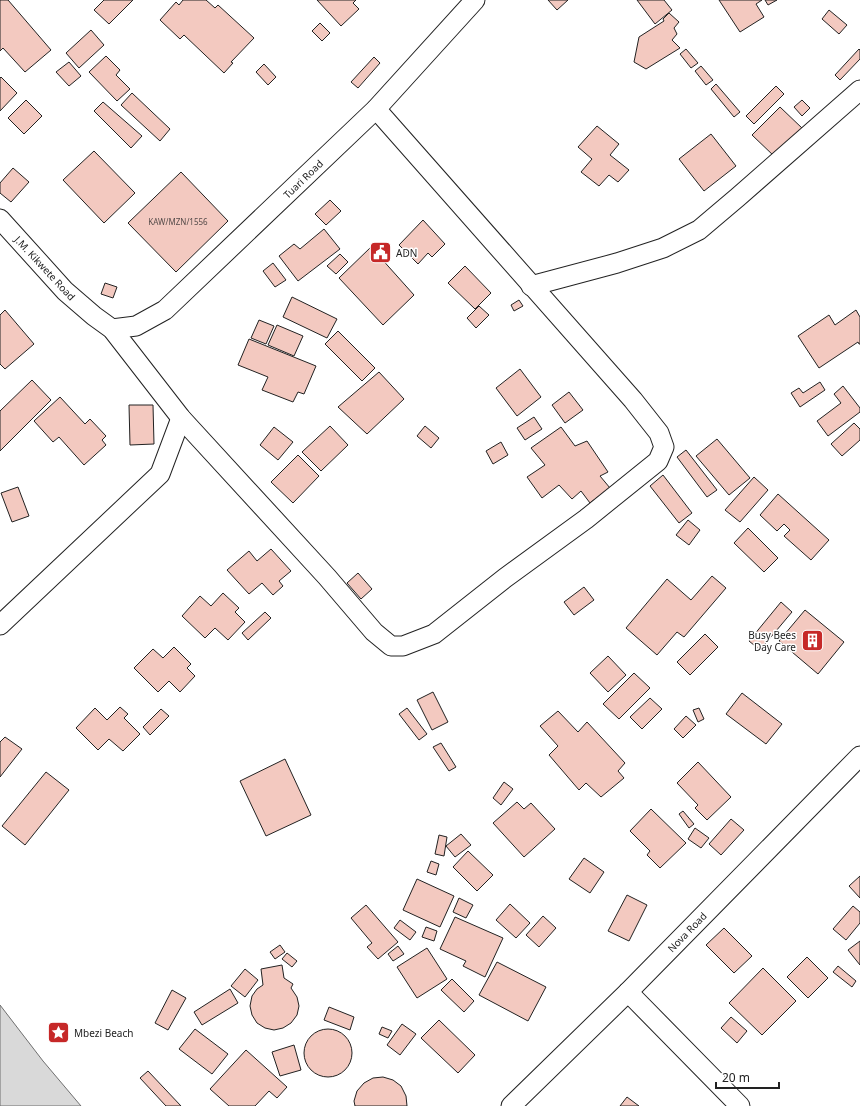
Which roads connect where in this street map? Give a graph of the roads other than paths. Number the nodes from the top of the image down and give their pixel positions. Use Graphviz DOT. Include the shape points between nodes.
graph roads {
  1 [pos="475,0"];
  2 [pos="860,90"];
  3 [pos="376,109"];
  4 [pos="0,219"];
  5 [pos="531,286"];
  6 [pos="112,329"];
  7 [pos="182,418"];
  8 [pos="0,625"];
  9 [pos="860,756"];
  10 [pos="628,992"];
  11 [pos="511,1106"];
  12 [pos="740,1106"];
  1 -- 3 [label="street, Tuari Road"];
  2 -- 5 [label="street" via="699,230 663,248"];
  3 -- 5 [label="street, J.M. Kikwete Road"];
  3 -- 6 [label="street, Tuari Road" via="165,310 136,326"];
  4 -- 6 [label="street, J.M. Kikwete Road" via="65,291"];
  5 -- 7 [label="street, J.M. Kikwete Road" via="637,406 659,433 664,447 658,461 586,519 434,634 415,642 391,646 374,632"];
  6 -- 7 [label="street, J.M. Kikwete Road"];
  7 -- 8 [label="street" via="160,474"];
  9 -- 10 [label="street, Nova Road"];
  10 -- 11 [label="street, Nova Road"];
  10 -- 12 [label="street"];
}
